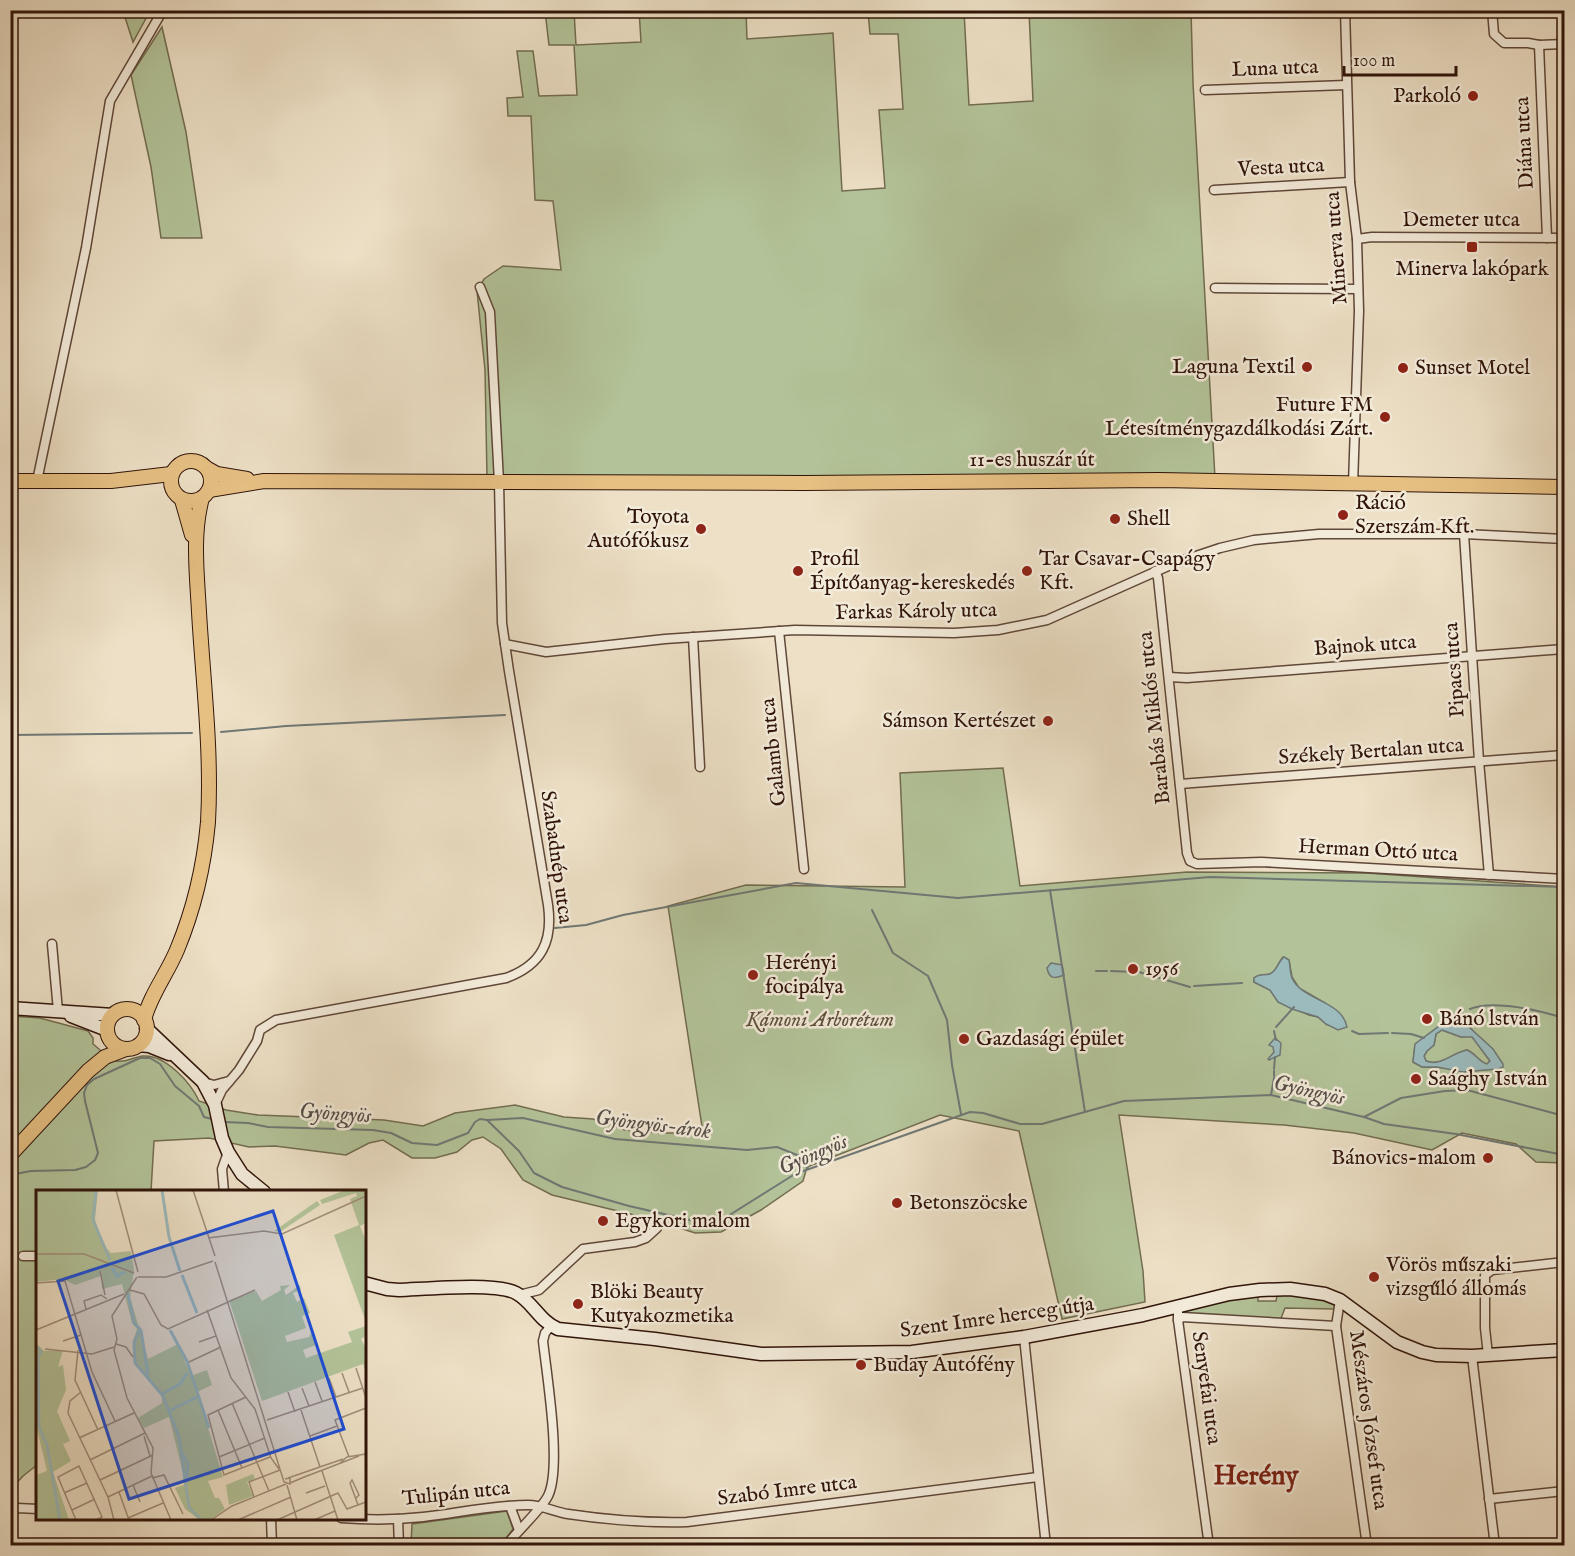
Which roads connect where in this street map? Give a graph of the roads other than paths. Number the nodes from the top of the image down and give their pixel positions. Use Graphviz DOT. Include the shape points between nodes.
graph roads {
  1 [pos="163,10"];
  2 [pos="1345,10"];
  3 [pos="1492,10"];
  4 [pos="1564,44"];
  5 [pos="1539,45"];
  6 [pos="1346,85"];
  7 [pos="1205,90"];
  8 [pos="1350,182"];
  9 [pos="1214,190"];
  10 [pos="1547,238"];
  11 [pos="1564,238"];
  12 [pos="1357,239"];
  13 [pos="480,287"];
  14 [pos="1215,288"];
  15 [pos="1358,289"];
  16 [pos="208,469"];
  17 [pos="171,474"];
  18 [pos="10,481"];
  19 [pos="37,481"];
  20 [pos="111,481"];
  21 [pos="264,481"];
  22 [pos="499,482"];
  23 [pos="1353,484"];
  24 [pos="1564,487"];
  25 [pos="172,489"];
  26 [pos="206,494"];
  27 [pos="182,500"];
  28 [pos="1464,534"];
  29 [pos="1564,539"];
  30 [pos="196,555"];
  31 [pos="1155,571"];
  32 [pos="779,632"];
  33 [pos="693,637"];
  34 [pos="505,644"];
  35 [pos="1564,650"];
  36 [pos="1472,656"];
  37 [pos="1169,677"];
  38 [pos="1564,754"];
  39 [pos="1479,761"];
  40 [pos="700,767"];
  41 [pos="1180,784"];
  42 [pos="1190,861"];
  43 [pos="804,869"];
  44 [pos="1489,875"];
  45 [pos="1564,879"];
  46 [pos="52,944"];
  47 [pos="164,974"];
  48 [pos="10,1008"];
  49 [pos="130,1010"];
  50 [pos="58,1011"];
  51 [pos="113,1015"];
  52 [pos="145,1024"];
  53 [pos="108,1035"];
  54 [pos="132,1047"];
  55 [pos="178,1058"];
  56 [pos="88,1071"];
  57 [pos="230,1081"];
  58 [pos="203,1082"];
  59 [pos="218,1115"];
  60 [pos="228,1152"];
  61 [pos="13,1153"];
  62 [pos="242,1174"];
  63 [pos="223,1181"];
  64 [pos="224,1190"];
  65 [pos="263,1190"];
  66 [pos="657,1228"];
  67 [pos="23,1256"];
  68 [pos="36,1256"];
  69 [pos="1564,1262"];
  70 [pos="366,1284"];
  71 [pos="539,1290"];
  72 [pos="519,1295"];
  73 [pos="1340,1300"];
  74 [pos="532,1308"];
  75 [pos="1178,1314"];
  76 [pos="551,1326"];
  77 [pos="1336,1326"];
  78 [pos="1024,1337"];
  79 [pos="1564,1350"];
  80 [pos="1488,1355"];
  81 [pos="1472,1356"];
  82 [pos="1038,1477"];
  83 [pos="1564,1491"];
  84 [pos="1489,1499"];
  85 [pos="510,1506"];
  86 [pos="540,1507"];
  87 [pos="36,1509"];
  88 [pos="10,1513"];
  89 [pos="366,1518"];
  90 [pos="398,1519"];
  91 [pos="271,1520"];
  92 [pos="519,1530"];
  93 [pos="272,1545"];
  94 [pos="399,1545"];
  95 [pos="506,1545"];
  96 [pos="1046,1545"];
  97 [pos="1209,1545"];
  98 [pos="1367,1545"];
  99 [pos="1495,1545"];
  1 -- 19 [label="street" via="110,101 86,248"];
  2 -- 6 [label="street, Minerva utca"];
  3 -- 5 [label="street" via="1492,26 1498,40"];
  4 -- 5 [label="street"];
  5 -- 10 [label="street, Diána utca"];
  6 -- 7 [label="street, Luna utca"];
  6 -- 8 [label="street, Minerva utca"];
  8 -- 9 [label="street, Vesta utca"];
  8 -- 12 [label="street, Minerva utca"];
  10 -- 11 [label="street, Demeter utca"];
  10 -- 12 [label="street, Demeter utca"];
  12 -- 15 [label="street, Minerva utca"];
  13 -- 22 [label="street, Szabadnép utca" via="490,312"];
  14 -- 15 [label="street"];
  15 -- 23 [label="street, Minerva utca"];
  16 -- 17 [label="main road" via="190,460 180,463"];
  16 -- 21 [label="main road" via="217,474"];
  16 -- 26 [label="main road" via="211,476"];
  17 -- 20 [label="main road"];
  17 -- 25 [label="main road"];
  18 -- 19 [label="main road"];
  19 -- 20 [label="main road"];
  20 -- 25 [label="main road"];
  21 -- 22 [label="main road, 11-es huszár út"];
  21 -- 26 [label="main road"];
  22 -- 23 [label="main road, 11-es huszár út" via="1159,480"];
  22 -- 34 [label="street, Szabadnép utca"];
  23 -- 24 [label="main road, 11-es huszár út"];
  25 -- 27 [label="main road"];
  26 -- 27 [label="main road" via="196,501"];
  26 -- 30 [label="main road" via="198,514"];
  27 -- 30 [label="main road"];
  28 -- 29 [label="street, Farkas Károly utca"];
  28 -- 31 [label="street, Farkas Károly utca" via="1275,537 1220,548"];
  28 -- 36 [label="street, Pipacs utca"];
  30 -- 47 [label="main road" via="208,820 198,888 187,924"];
  31 -- 32 [label="street, Farkas Károly utca" via="1047,620 1017,628 954,633"];
  31 -- 37 [label="street, Barabás Miklós utca"];
  32 -- 33 [label="street, Farkas Károly utca"];
  32 -- 43 [label="street, Galamb utca"];
  33 -- 34 [label="street, Farkas Károly utca" via="546,652"];
  33 -- 40 [label="street"];
  34 -- 57 [label="street, Szabadnép utca" via="549,915 549,936 539,957 506,978 276,1020 261,1030"];
  35 -- 36 [label="street, Bajnok utca"];
  36 -- 37 [label="street, Bajnok utca"];
  36 -- 39 [label="street, Pipacs utca"];
  37 -- 41 [label="street, Barabás Miklós utca"];
  38 -- 39 [label="street, Székely Bertalan utca"];
  39 -- 41 [label="street, Székely Bertalan utca"];
  39 -- 44 [label="street, Pipacs utca"];
  41 -- 42 [label="street, Barabás Miklós utca"];
  42 -- 44 [label="street, Herman Ottó utca"];
  44 -- 45 [label="street, Herman Ottó utca"];
  46 -- 50 [label="street"];
  47 -- 49 [label="main road"];
  47 -- 52 [label="main road" via="147,1009"];
  48 -- 50 [label="main road"];
  49 -- 51 [label="main road"];
  49 -- 52 [label="main road" via="139,1014"];
  50 -- 51 [label="main road"];
  50 -- 53 [label="main road"];
  51 -- 53 [label="main road"];
  52 -- 54 [label="main road" via="144,1037"];
  52 -- 55 [label="main road"];
  53 -- 54 [label="main road" via="117,1046"];
  53 -- 56 [label="main road"];
  54 -- 55 [label="main road" via="161,1050"];
  54 -- 56 [label="main road" via="105,1057"];
  55 -- 58 [label="main road"];
  56 -- 61 [label="main road"];
  57 -- 58 [label="street" via="214,1085"];
  57 -- 59 [label="street, Szabadnép utca" via="222,1090"];
  58 -- 59 [label="main road"];
  59 -- 60 [label="main road"];
  60 -- 62 [label="main road"];
  60 -- 63 [label="street" via="222,1169"];
  62 -- 63 [label="street" via="227,1172"];
  62 -- 65 [label="main road"];
  63 -- 64 [label="street"];
  66 -- 71 [label="street" via="635,1242 583,1249"];
  67 -- 68 [label="street"];
  69 -- 80 [label="street" via="1492,1270 1485,1275"];
  70 -- 72 [label="main road" via="399,1290 504,1288"];
  71 -- 72 [label="street"];
  71 -- 74 [label="street"];
  72 -- 74 [label="main road"];
  73 -- 75 [label="main road, Szent Imre herceg útja" via="1305,1290 1260,1290 1229,1294"];
  73 -- 77 [label="street, Mészáros József utca"];
  73 -- 81 [label="main road, Szent Imre herceg útja" via="1410,1348 1436,1355"];
  74 -- 76 [label="main road"];
  75 -- 77 [label="street, Szent Imre herceg útja"];
  75 -- 78 [label="main road, Szent Imre herceg útja"];
  75 -- 97 [label="street, Senyefai utca"];
  76 -- 78 [label="main road, Szent Imre herceg útja" via="761,1354 912,1352"];
  76 -- 86 [label="street, Tulipán utca" via="543,1341 554,1470 547,1498"];
  77 -- 98 [label="street, Mészáros József utca"];
  78 -- 82 [label="street"];
  79 -- 80 [label="main road, Szent Imre herceg útja"];
  80 -- 81 [label="main road, Szent Imre herceg útja"];
  81 -- 84 [label="street"];
  82 -- 86 [label="street, Szabó Imre utca" via="687,1522 592,1517"];
  82 -- 96 [label="street"];
  83 -- 84 [label="street"];
  84 -- 99 [label="street"];
  85 -- 86 [label="street, Tulipán utca"];
  85 -- 90 [label="street, Tulipán utca"];
  85 -- 92 [label="street"];
  86 -- 92 [label="street, Tulipán utca"];
  87 -- 88 [label="street" via="17,1508"];
  89 -- 90 [label="street, Tulipán utca"];
  90 -- 94 [label="street"];
  91 -- 93 [label="street"];
  92 -- 95 [label="street, Tulipán utca"];
}
